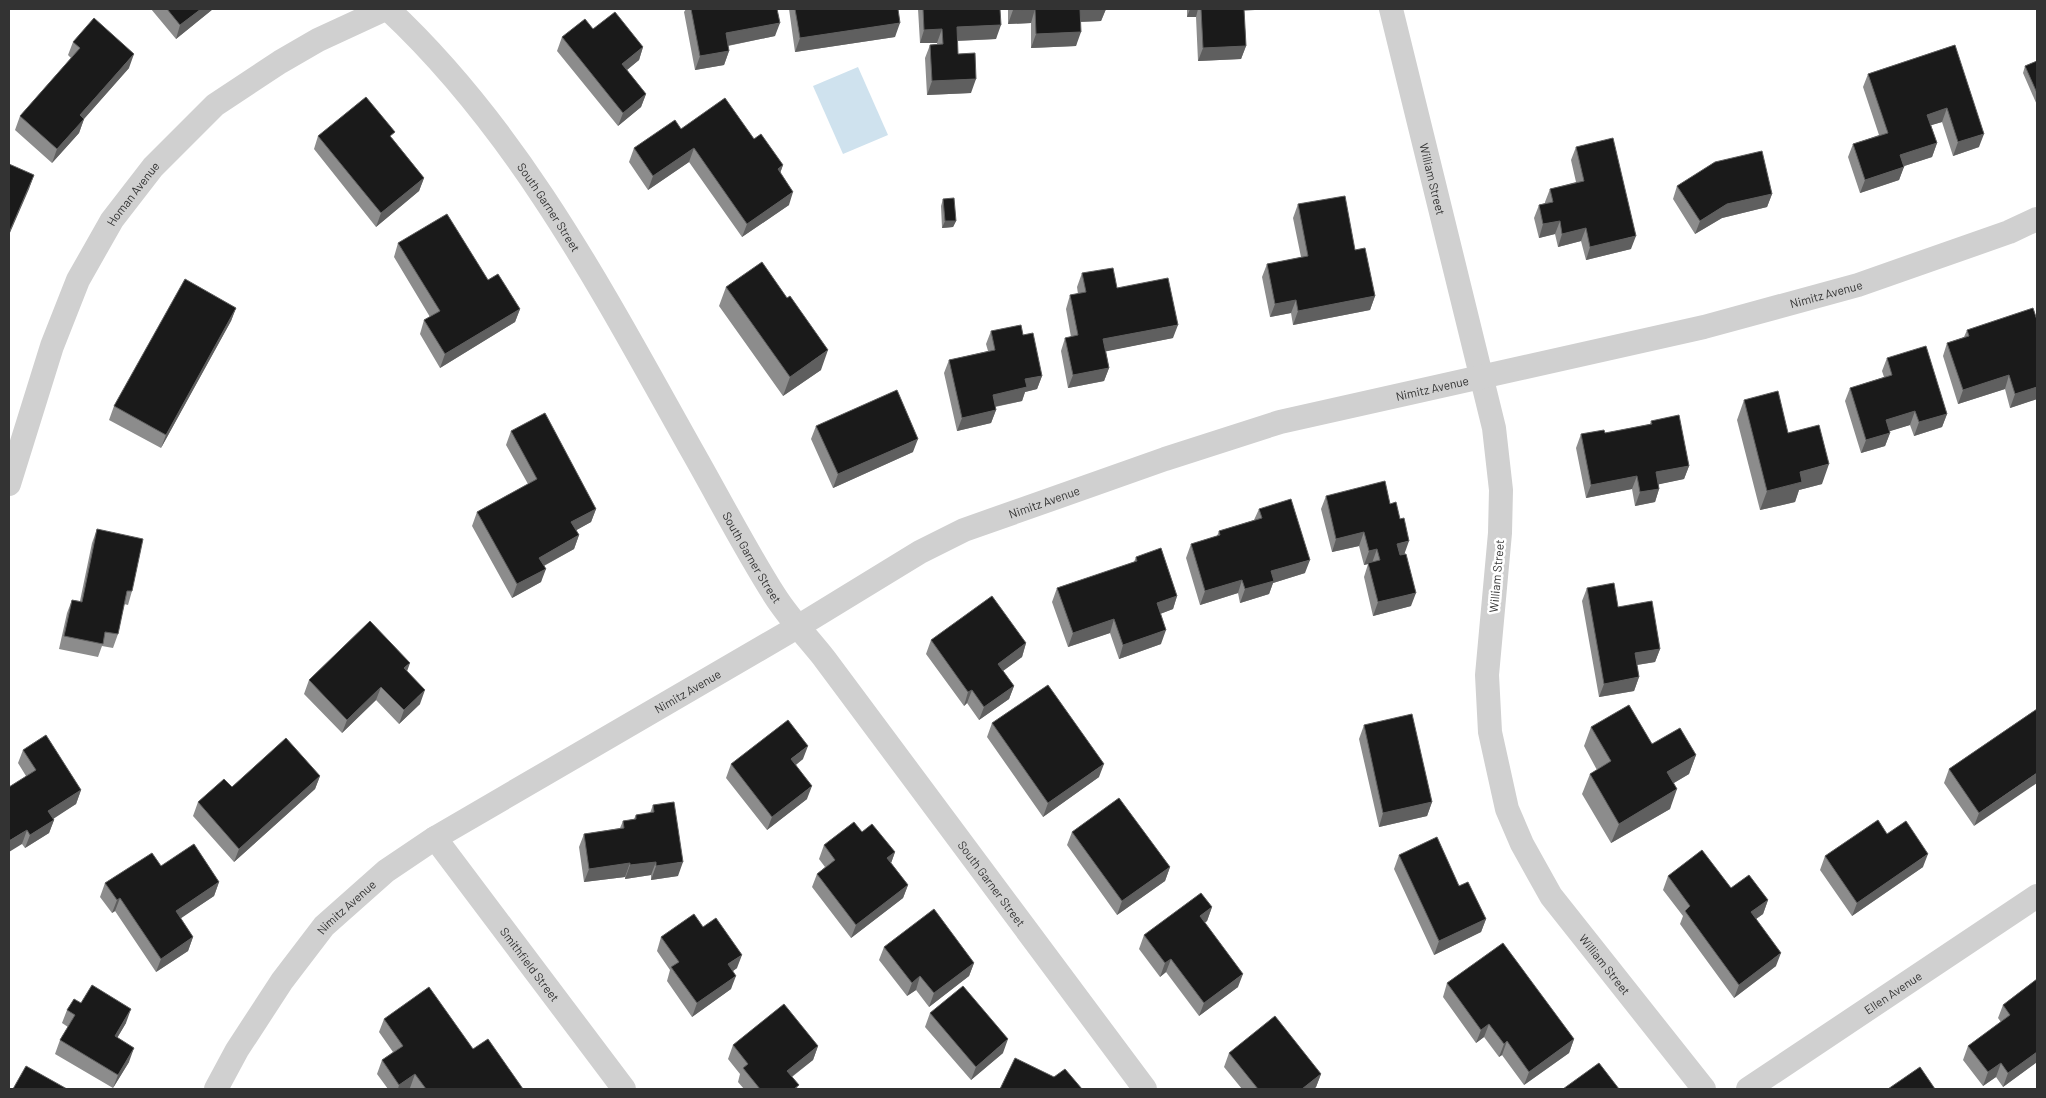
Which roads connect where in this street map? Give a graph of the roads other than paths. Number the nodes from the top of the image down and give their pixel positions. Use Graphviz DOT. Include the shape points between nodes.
graph roads {
  1 [pos="387,9"];
  2 [pos="1391,9"];
  3 [pos="2037,219"];
  4 [pos="1482,376"];
  5 [pos="9,484"];
  6 [pos="799,626"];
  7 [pos="435,838"];
  8 [pos="2037,896"];
  9 [pos="216,1089"];
  10 [pos="624,1089"];
  11 [pos="1145,1089"];
  12 [pos="1704,1089"];
  13 [pos="1748,1089"];
  1 -- 5 [label="street, Homan Avenue" via="318,40 215,105 152,167 112,220 78,280 52,346"];
  1 -- 6 [label="street, South Garner Street" via="419,37 449,71 534,181 594,276 776,598"];
  2 -- 4 [label="street, William Street"];
  3 -- 4 [label="street, Nimitz Avenue" via="1858,286 1704,327"];
  4 -- 6 [label="street, Nimitz Avenue" via="1280,422 964,530 920,552"];
  4 -- 12 [label="street, William Street" via="1494,428 1501,490 1487,675 1490,732 1508,809 1522,844 1551,896"];
  6 -- 7 [label="street, Nimitz Avenue"];
  6 -- 11 [label="street, South Garner Street"];
  7 -- 9 [label="street, Nimitz Avenue" via="386,871 324,926 282,981"];
  7 -- 10 [label="street, Smithfield Street"];
  8 -- 13 [label="street, Ellen Avenue"];
}
